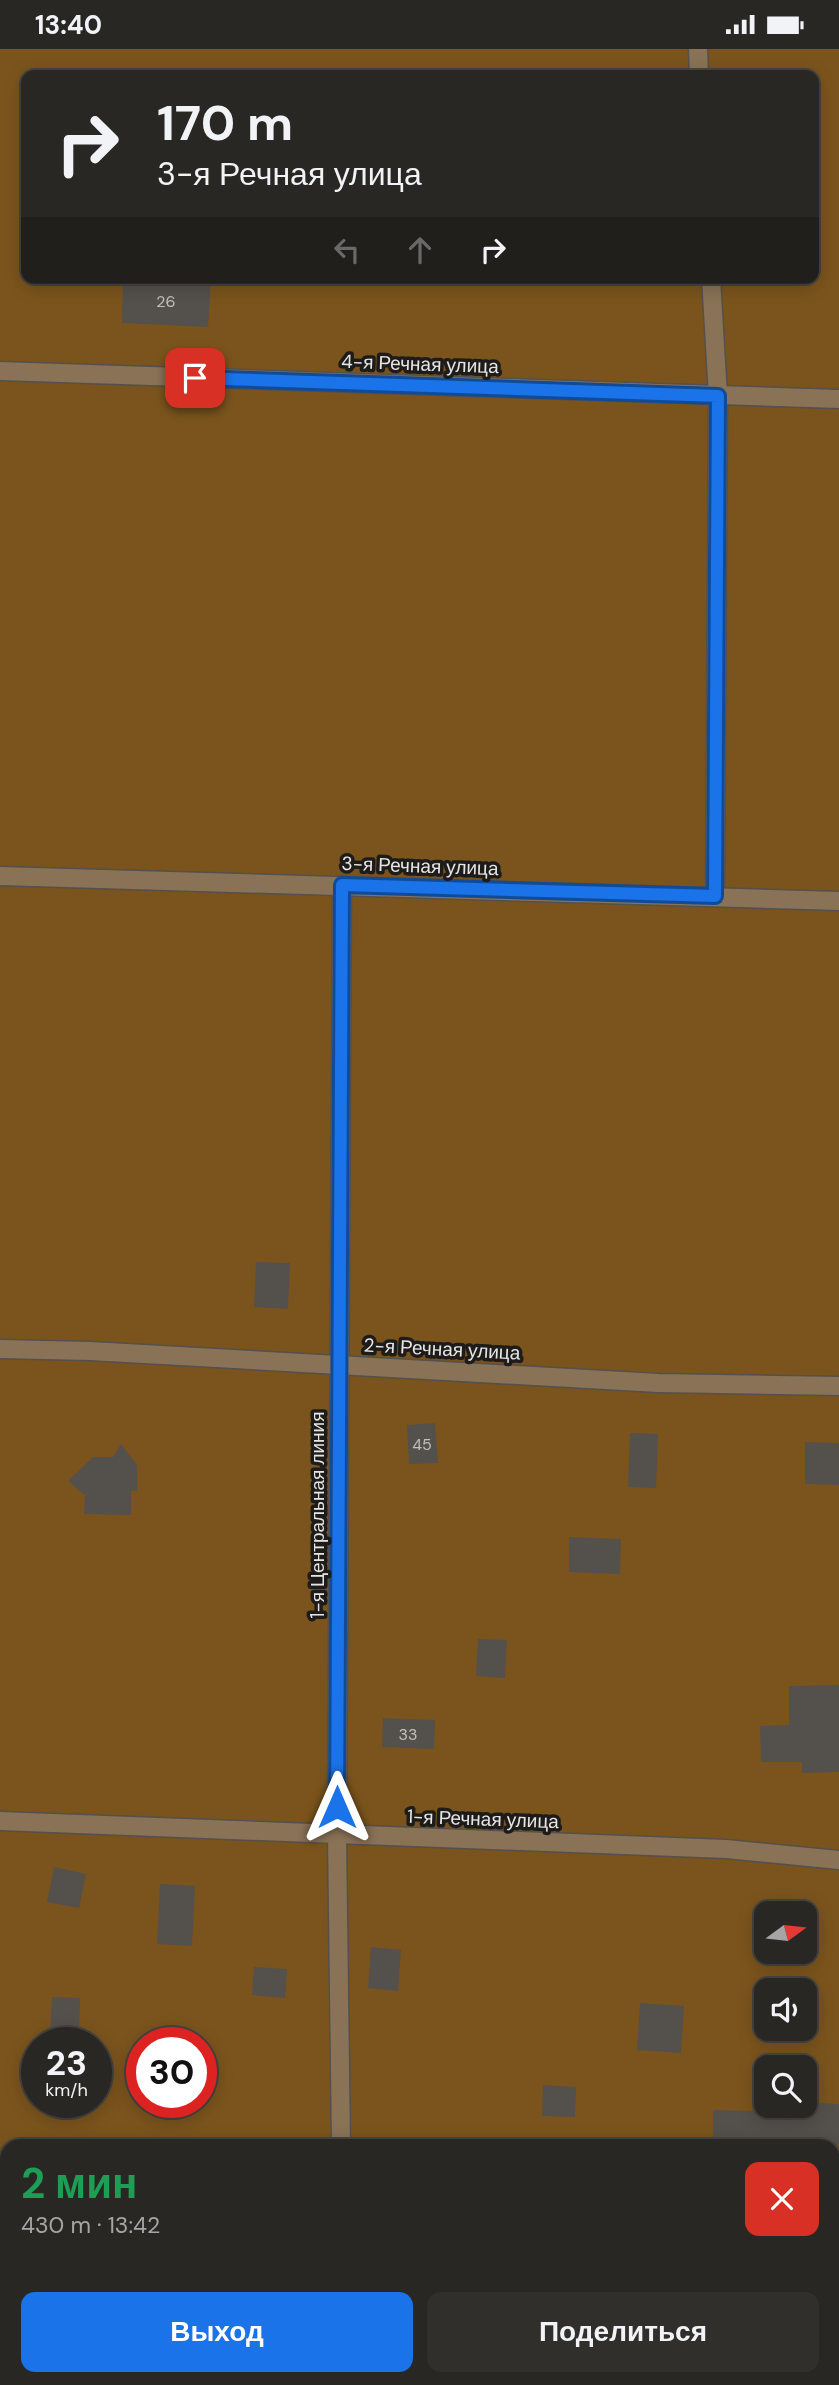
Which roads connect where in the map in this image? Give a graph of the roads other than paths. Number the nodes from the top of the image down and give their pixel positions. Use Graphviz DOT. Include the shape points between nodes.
graph roads {
  1 [pos="698,49"];
  2 [pos="699,70"];
  3 [pos="711,284"];
  4 [pos="0,371"];
  5 [pos="718,396"];
  6 [pos="839,399"];
  7 [pos="0,876"];
  8 [pos="342,885"];
  9 [pos="715,896"];
  10 [pos="839,901"];
  11 [pos="0,1349"];
  12 [pos="339,1365"];
  13 [pos="839,1386"];
  14 [pos="0,1821"];
  15 [pos="337,1835"];
  16 [pos="839,1860"];
  17 [pos="341,2139"];
  1 -- 2 [label="street"];
  3 -- 5 [label="street"];
  4 -- 5 [label="street, 4-я Речная улица"];
  5 -- 6 [label="street, 4-я Речная улица"];
  5 -- 9 [label="street"];
  7 -- 8 [label="street, 3-я Речная улица"];
  8 -- 9 [label="street, 3-я Речная улица"];
  8 -- 12 [label="street, 1-я Центральная линия"];
  9 -- 10 [label="street, 3-я Речная улица"];
  11 -- 12 [label="street, 2-я Речная улица"];
  12 -- 13 [label="street, 2-я Речная улица" via="658,1383"];
  12 -- 15 [label="street, 1-я Центральная линия"];
  14 -- 15 [label="street, 1-я Речная улица"];
  15 -- 16 [label="street, 1-я Речная улица" via="726,1849"];
  15 -- 17 [label="street, 1-я Центральная линия"];
}
